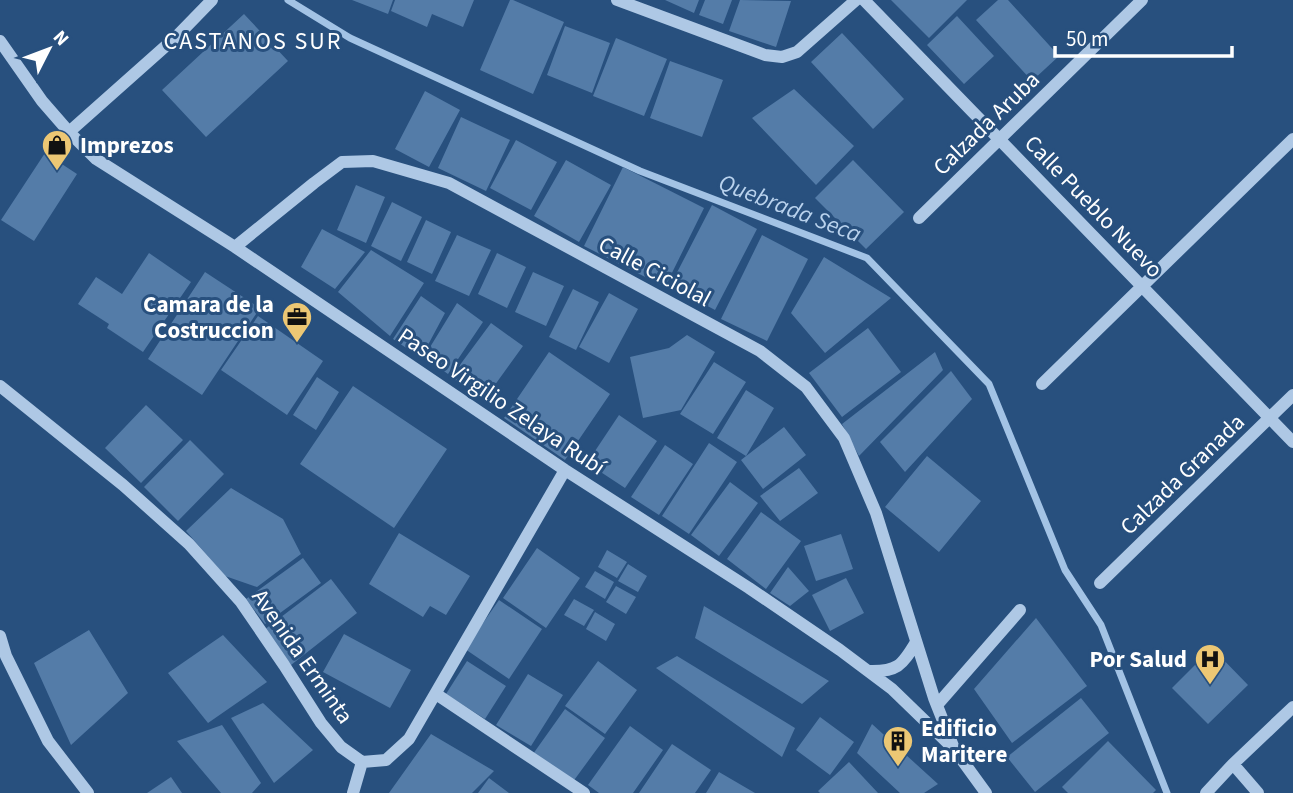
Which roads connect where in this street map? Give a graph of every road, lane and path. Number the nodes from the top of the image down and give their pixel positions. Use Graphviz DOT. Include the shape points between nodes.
graph roads {
  1 [pos="212,0"];
  2 [pos="856,0"];
  3 [pos="863,0"];
  4 [pos="1142,0"];
  5 [pos="626,2"];
  6 [pos="0,41"];
  7 [pos="69,132"];
  8 [pos="1000,139"];
  9 [pos="1293,139"];
  10 [pos="919,218"];
  11 [pos="235,247"];
  12 [pos="1142,286"];
  13 [pos="1042,384"];
  14 [pos="0,386"];
  15 [pos="1293,395"];
  16 [pos="1270,418"];
  17 [pos="1293,442"];
  18 [pos="565,470"];
  19 [pos="1100,583"];
  20 [pos="1020,610"];
  21 [pos="0,636"];
  22 [pos="916,642"];
  23 [pos="868,671"];
  24 [pos="436,694"];
  25 [pos="937,705"];
  26 [pos="1293,706"];
  27 [pos="954,750"];
  28 [pos="362,762"];
  29 [pos="1233,764"];
  30 [pos="88,793"];
  31 [pos="353,793"];
  32 [pos="584,793"];
  33 [pos="986,793"];
  34 [pos="1206,793"];
  35 [pos="1258,793"];
  1 -- 7 [label="street"];
  2 -- 5 [label="street" via="797,52 782,57 765,55"];
  3 -- 8 [label="street, Calle Pueblo Nuevo"];
  4 -- 8 [label="street, Calzada Aruba"];
  6 -- 7 [label="street, Paseo Virgilio Zelaya Rubí"];
  7 -- 11 [label="street, Paseo Virgilio Zelaya Rubí" via="96,159"];
  8 -- 10 [label="street, Calzada Aruba"];
  8 -- 12 [label="street, Calle Pueblo Nuevo"];
  9 -- 12 [label="street"];
  11 -- 18 [label="street, Paseo Virgilio Zelaya Rubí"];
  11 -- 22 [label="street, Calle Ciciolal" via="342,162 373,161 449,183 760,351 806,387 844,438 876,513"];
  12 -- 13 [label="street"];
  12 -- 16 [label="street, Calle Pueblo Nuevo"];
  14 -- 28 [label="street, Avenida Erminta" via="189,544 241,602 321,723 341,747"];
  15 -- 16 [label="street, Calzada Granada"];
  16 -- 17 [label="street, Calle Pueblo Nuevo"];
  16 -- 19 [label="street, Calzada Granada"];
  18 -- 23 [label="street, Paseo Virgilio Zelaya Rubí"];
  18 -- 24 [label="street"];
  20 -- 25 [label="street"];
  21 -- 30 [label="street" via="48,741"];
  22 -- 23 [label="street" via="901,666"];
  22 -- 25 [label="street, Calle Ciciolal"];
  23 -- 27 [label="street, Paseo Virgilio Zelaya Rubí"];
  24 -- 28 [label="street" via="409,739 386,760"];
  24 -- 32 [label="street"];
  25 -- 27 [label="street, Calle Ciciolal"];
  26 -- 29 [label="street"];
  27 -- 33 [label="street, Paseo Virgilio Zelaya Rubí"];
  28 -- 31 [label="street"];
  29 -- 34 [label="street"];
  29 -- 35 [label="street"];
}
